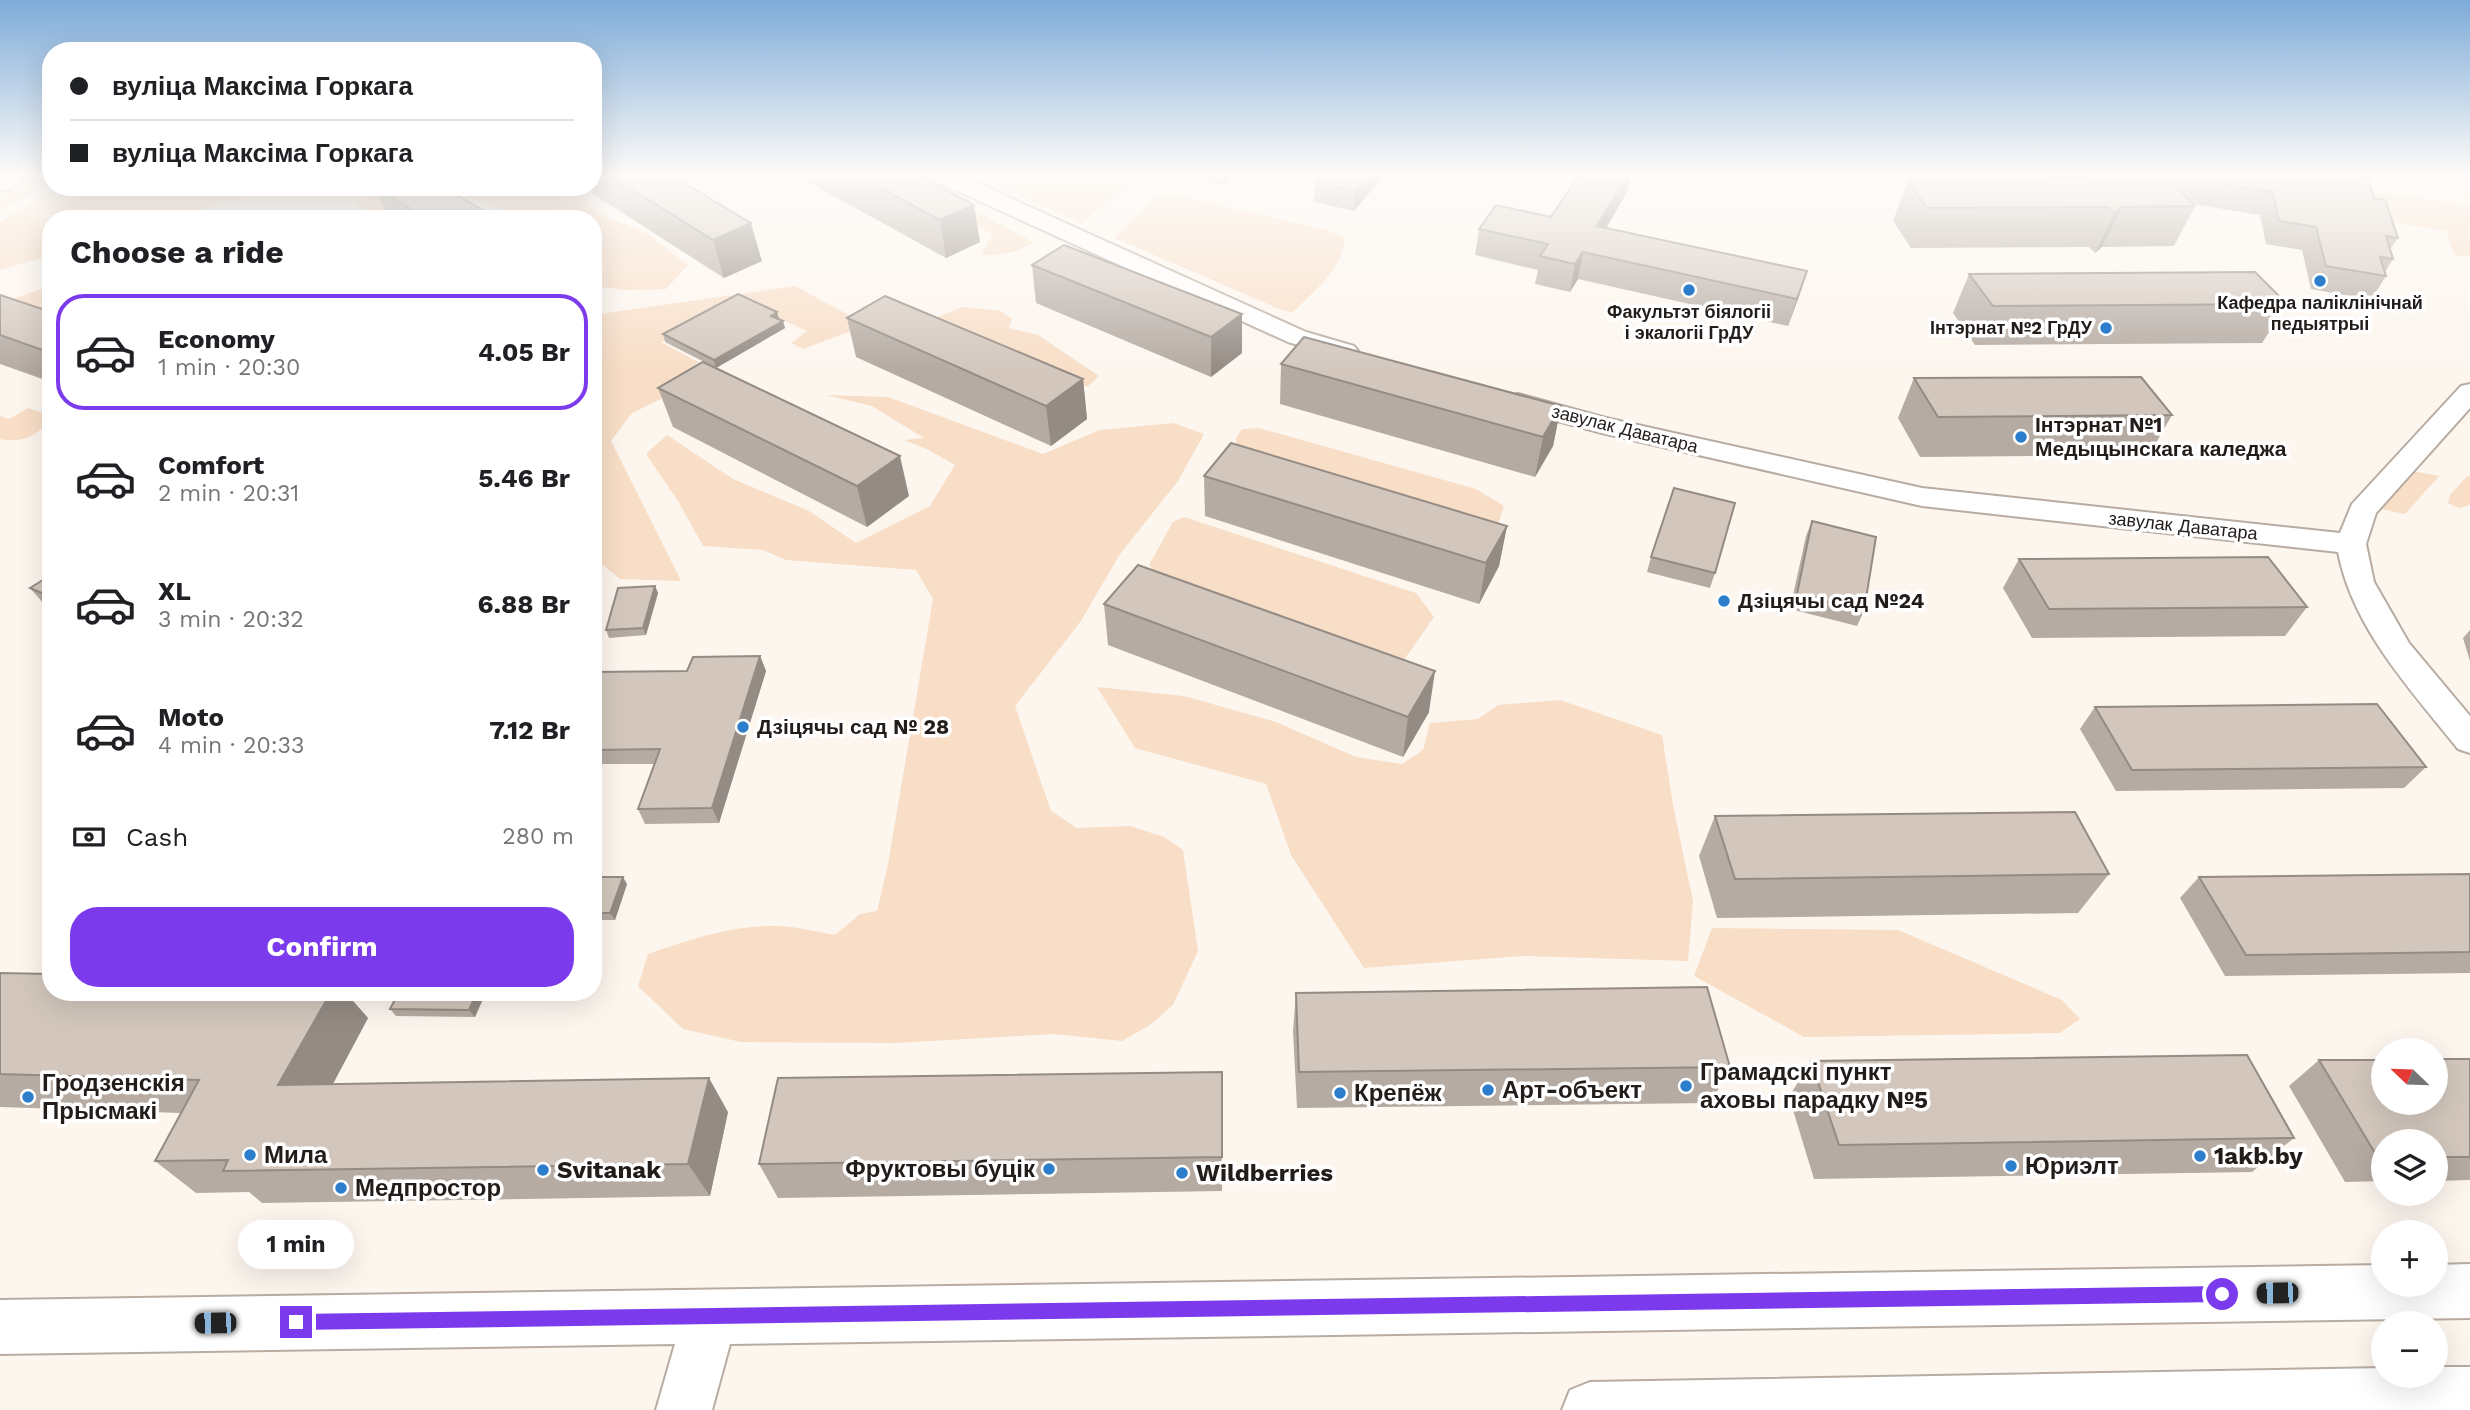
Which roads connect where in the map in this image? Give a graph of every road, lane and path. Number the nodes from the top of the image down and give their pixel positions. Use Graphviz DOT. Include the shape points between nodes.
graph roads {
  1 [pos="1081,239"];
  2 [pos="1373,360"];
  3 [pos="2470,392"];
  4 [pos="1498,396"];
  5 [pos="2351,544"];
  6 [pos="2470,740"];
  7 [pos="2470,1291"];
  8 [pos="710,1316"];
  9 [pos="0,1327"];
  10 [pos="2470,1395"];
  11 [pos="684,1410"];
  12 [pos="1590,1410"];
  1 -- 2 [label="street" via="1297,337"];
  3 -- 5 [label="street" via="2361,510"];
  4 -- 5 [label="street, завулак Даватара" via="1602,425 1922,497"];
  5 -- 6 [label="street" via="2359,582 2397,650"];
  7 -- 8 [label="main road"];
  8 -- 9 [label="main road"];
  8 -- 11 [label="main road"];
  10 -- 12 [label="main road"];
}
